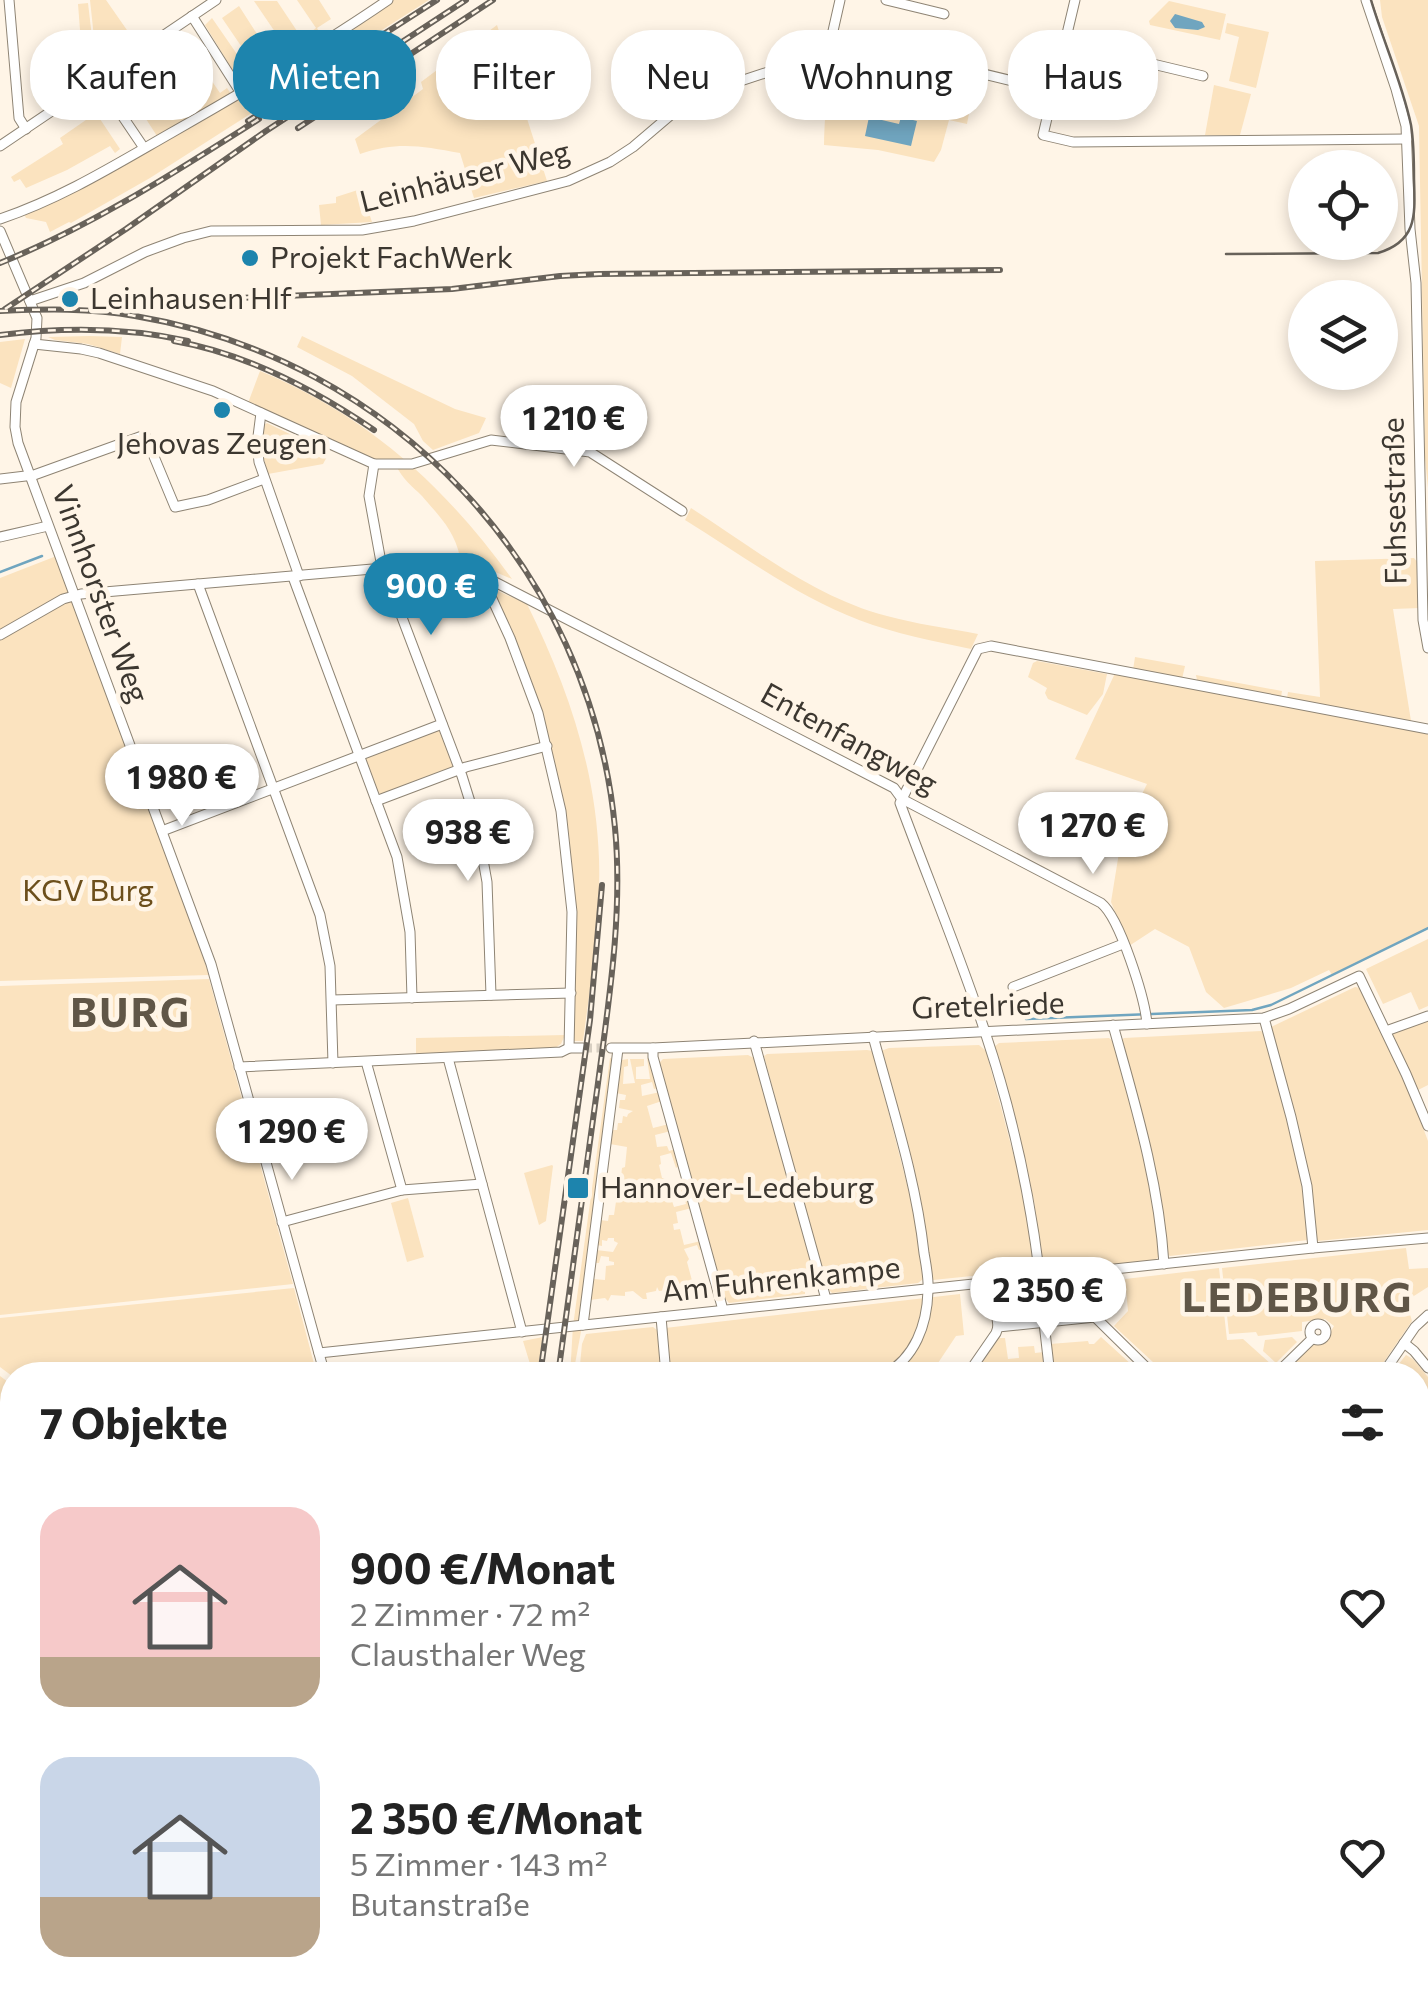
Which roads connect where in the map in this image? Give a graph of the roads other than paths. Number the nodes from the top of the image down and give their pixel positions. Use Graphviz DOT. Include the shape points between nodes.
graph roads {
  1 [pos="9,0"];
  2 [pos="216,0"];
  3 [pos="840,0"];
  4 [pos="886,0"];
  5 [pos="1075,0"];
  6 [pos="1366,0"];
  7 [pos="381,2"];
  8 [pos="944,14"];
  9 [pos="192,16"];
  10 [pos="171,30"];
  11 [pos="338,30"];
  12 [pos="833,30"];
  13 [pos="1068,30"];
  14 [pos="1158,65"];
  15 [pos="14,70"];
  16 [pos="0,73"];
  17 [pos="765,73"];
  18 [pos="1203,76"];
  19 [pos="233,80"];
  20 [pos="233,98"];
  21 [pos="39,120"];
  22 [pos="125,120"];
  23 [pos="1047,120"];
  24 [pos="26,129"];
  25 [pos="1408,139"];
  26 [pos="0,146"];
  27 [pos="144,148"];
  28 [pos="0,219"];
  29 [pos="0,230"];
  30 [pos="30,301"];
  31 [pos="34,344"];
  32 [pos="261,412"];
  33 [pos="15,428"];
  34 [pos="0,429"];
  35 [pos="374,464"];
  36 [pos="29,475"];
  37 [pos="0,479"];
  38 [pos="264,479"];
  39 [pos="682,512"];
  40 [pos="48,526"];
  41 [pos="0,536"];
  42 [pos="384,568"];
  43 [pos="485,575"];
  44 [pos="296,576"];
  45 [pos="198,584"];
  46 [pos="74,596"];
  47 [pos="399,606"];
  48 [pos="0,635"];
  49 [pos="1428,648"];
  50 [pos="442,724"];
  51 [pos="1428,728"];
  52 [pos="547,746"];
  53 [pos="359,755"];
  54 [pos="459,770"];
  55 [pos="274,787"];
  56 [pos="902,799"];
  57 [pos="376,801"];
  58 [pos="162,831"];
  59 [pos="1123,944"];
  60 [pos="1014,987"];
  61 [pos="570,993"];
  62 [pos="492,995"];
  63 [pos="412,998"];
  64 [pos="332,1000"];
  65 [pos="1428,1016"];
  66 [pos="1146,1018"];
  67 [pos="1264,1018"];
  68 [pos="1113,1026"];
  69 [pos="1386,1031"];
  70 [pos="986,1032"];
  71 [pos="873,1036"];
  72 [pos="754,1041"];
  73 [pos="569,1048"];
  74 [pos="582,1048"];
  75 [pos="653,1048"];
  76 [pos="448,1058"];
  77 [pos="333,1063"];
  78 [pos="367,1065"];
  79 [pos="239,1067"];
  80 [pos="1426,1110"];
  81 [pos="1428,1126"];
  82 [pos="482,1184"];
  83 [pos="402,1190"];
  84 [pos="282,1222"];
  85 [pos="1428,1238"];
  86 [pos="1313,1248"];
  87 [pos="1164,1264"];
  88 [pos="1091,1272"];
  89 [pos="1040,1278"];
  90 [pos="993,1283"];
  91 [pos="928,1290"];
  92 [pos="826,1299"];
  93 [pos="723,1310"];
  94 [pos="660,1316"];
  95 [pos="1428,1316"];
  96 [pos="1094,1318"];
  97 [pos="1044,1323"];
  98 [pos="583,1325"];
  99 [pos="998,1327"];
  100 [pos="522,1332"];
  101 [pos="1313,1338"];
  102 [pos="1404,1342"];
  103 [pos="319,1353"];
  104 [pos="321,1362"];
  105 [pos="665,1362"];
  106 [pos="901,1362"];
  107 [pos="976,1362"];
  108 [pos="1048,1362"];
  109 [pos="1140,1362"];
  110 [pos="1288,1362"];
  111 [pos="1391,1362"];
  112 [pos="1423,1362"];
  1 -- 15 [label="street"];
  2 -- 9 [label="street"];
  3 -- 12 [label="street"];
  4 -- 8 [label="street"];
  5 -- 13 [label="street"];
  6 -- 25 [label="street, Fuhsestraße"];
  7 -- 11 [label="street"];
  9 -- 10 [label="street"];
  9 -- 19 [label="street"];
  14 -- 18 [label="street"];
  15 -- 16 [label="street"];
  15 -- 24 [label="street"];
  17 -- 30 [label="street, Leinhäuser Weg" via="701,94 633,147 568,181 362,230 183,238"];
  20 -- 27 [label="street"];
  21 -- 24 [label="street"];
  22 -- 27 [label="street"];
  23 -- 25 [label="street" via="1043,135 1073,142"];
  24 -- 26 [label="street"];
  25 -- 49 [label="street, Fuhsestraße"];
  27 -- 28 [label="street" via="72,190"];
  29 -- 30 [label="street"];
  30 -- 31 [label="street" via="38,327"];
  31 -- 32 [label="street" via="99,353"];
  31 -- 33 [label="street, Vinnhorster Weg" via="18,392"];
  32 -- 35 [label="street"];
  32 -- 38 [label="street" via="257,444"];
  33 -- 34 [label="street"];
  33 -- 36 [label="street, Vinnhorster Weg"];
  35 -- 39 [label="street" via="412,464 491,440 590,452"];
  35 -- 42 [label="street" via="369,496"];
  36 -- 37 [label="street"];
  36 -- 38 [label="street" via="145,435 175,506"];
  36 -- 40 [label="street, Vinnhorster Weg"];
  38 -- 44 [label="street"];
  40 -- 41 [label="street"];
  40 -- 46 [label="street, Vinnhorster Weg"];
  42 -- 43 [label="street, Entenfangweg" via="453,564"];
  42 -- 44 [label="street"];
  42 -- 47 [label="street"];
  43 -- 47 [label="street"];
  43 -- 52 [label="street"];
  43 -- 56 [label="street, Entenfangweg" via="894,788"];
  44 -- 45 [label="street"];
  44 -- 53 [label="street"];
  45 -- 46 [label="street"];
  45 -- 55 [label="street"];
  46 -- 48 [label="street"];
  46 -- 58 [label="street, Vinnhorster Weg"];
  47 -- 50 [label="street"];
  50 -- 53 [label="street"];
  50 -- 54 [label="street"];
  51 -- 56 [label="street" via="991,646 978,649"];
  52 -- 54 [label="street"];
  52 -- 61 [label="street" via="568,866"];
  53 -- 55 [label="street"];
  53 -- 57 [label="street"];
  54 -- 57 [label="street"];
  54 -- 62 [label="street" via="484,860"];
  55 -- 58 [label="street"];
  55 -- 64 [label="street" via="320,915"];
  56 -- 59 [label="street, Entenfangweg" via="1101,903"];
  56 -- 70 [label="street"];
  57 -- 63 [label="street" via="404,892"];
  58 -- 79 [label="street, Vinnhorster Weg" via="211,964"];
  59 -- 60 [label="street"];
  59 -- 66 [label="street, Entenfangweg"];
  61 -- 62 [label="street"];
  61 -- 73 [label="street"];
  62 -- 63 [label="street"];
  63 -- 64 [label="street"];
  64 -- 77 [label="street"];
  65 -- 69 [label="street"];
  66 -- 67 [label="street, Gretelriede"];
  66 -- 68 [label="street, Gretelriede"];
  67 -- 69 [label="street, Gretelriede" via="1359,976"];
  67 -- 86 [label="street" via="1306,1186"];
  68 -- 70 [label="street, Gretelriede"];
  68 -- 87 [label="street" via="1145,1143"];
  69 -- 80 [label="street"];
  70 -- 71 [label="street, Gretelriede"];
  70 -- 89 [label="street" via="1033,1219"];
  71 -- 72 [label="street, Gretelriede"];
  71 -- 91 [label="street" via="915,1197"];
  72 -- 75 [label="street, Gretelriede"];
  72 -- 92 [label="street"];
  73 -- 74 [label="street"];
  73 -- 76 [label="street"];
  75 -- 93 [label="street"];
  75 -- 98 [label="street, Gretelriede" via="614,1048"];
  76 -- 77 [label="street"];
  76 -- 82 [label="street"];
  77 -- 79 [label="street"];
  78 -- 83 [label="street"];
  79 -- 84 [label="street, Vinnhorster Weg"];
  80 -- 81 [label="street"];
  82 -- 83 [label="street"];
  82 -- 100 [label="street"];
  83 -- 84 [label="street"];
  84 -- 103 [label="street, Vinnhorster Weg"];
  85 -- 86 [label="street, Am Fuhrenkampe"];
  86 -- 87 [label="street, Am Fuhrenkampe"];
  87 -- 88 [label="street, Am Fuhrenkampe"];
  88 -- 89 [label="street, Am Fuhrenkampe"];
  88 -- 96 [label="street"];
  89 -- 90 [label="street, Am Fuhrenkampe"];
  90 -- 91 [label="street, Am Fuhrenkampe"];
  90 -- 99 [label="street"];
  91 -- 92 [label="street, Am Fuhrenkampe"];
  91 -- 106 [label="street" via="916,1344"];
  92 -- 93 [label="street, Am Fuhrenkampe"];
  93 -- 94 [label="street, Am Fuhrenkampe"];
  94 -- 98 [label="street, Am Fuhrenkampe"];
  94 -- 105 [label="street"];
  95 -- 102 [label="street"];
  96 -- 97 [label="street"];
  96 -- 109 [label="street"];
  97 -- 99 [label="street"];
  97 -- 108 [label="street"];
  98 -- 100 [label="street, Am Fuhrenkampe"];
  99 -- 107 [label="street"];
  100 -- 103 [label="street, Am Fuhrenkampe"];
  101 -- 110 [label="street"];
  102 -- 111 [label="street"];
  102 -- 112 [label="street"];
  103 -- 104 [label="street, Vinnhorster Weg"];
}
